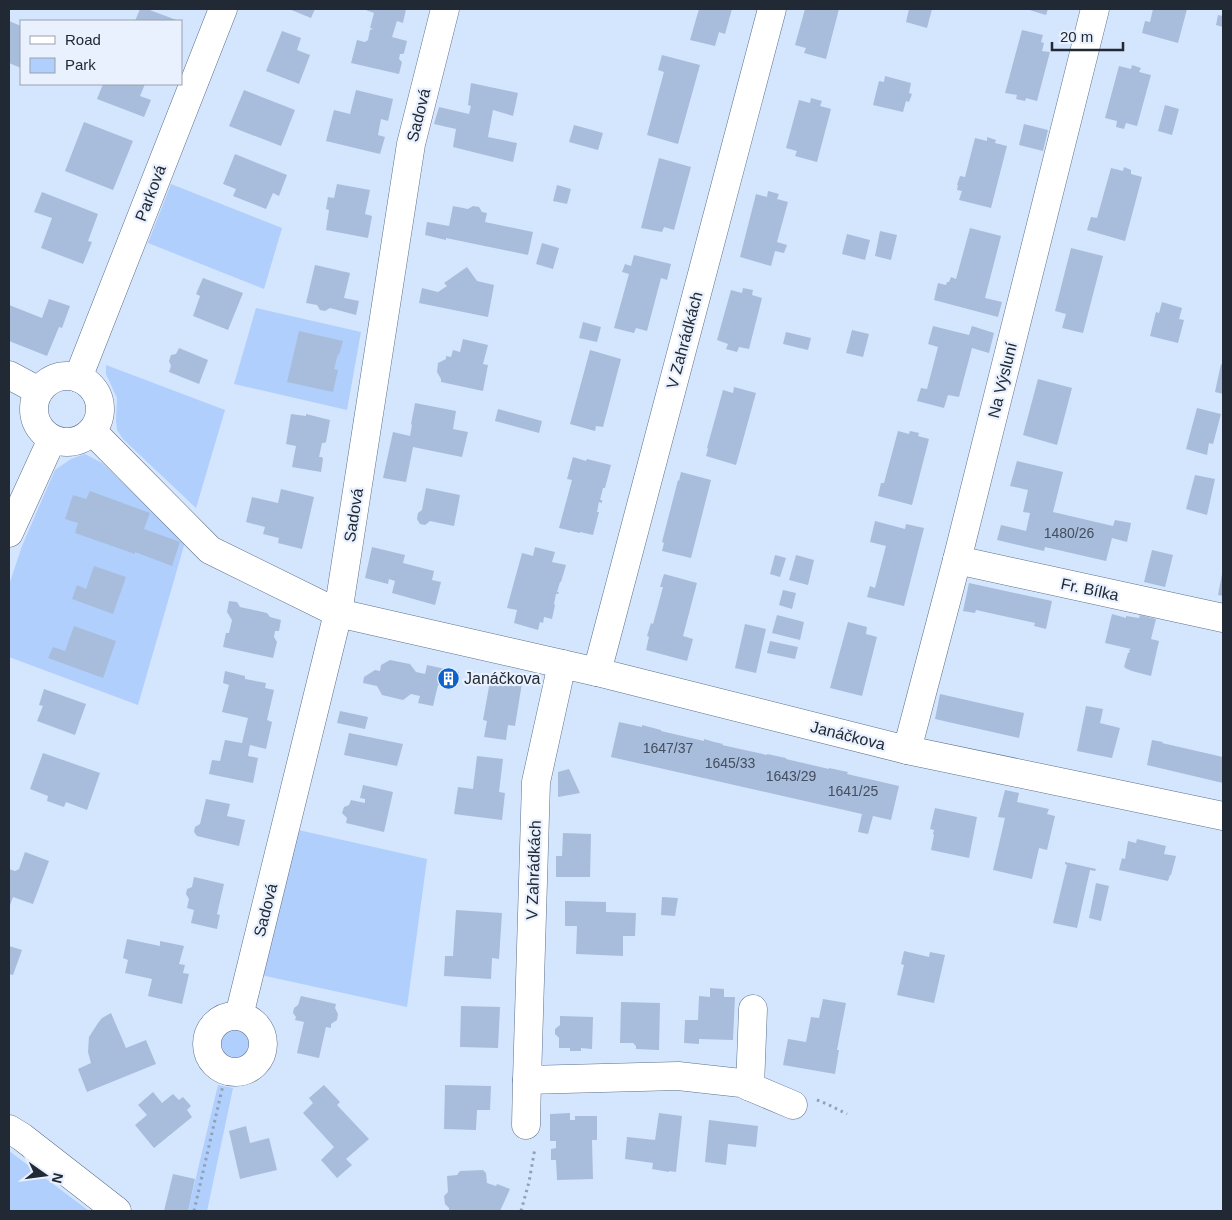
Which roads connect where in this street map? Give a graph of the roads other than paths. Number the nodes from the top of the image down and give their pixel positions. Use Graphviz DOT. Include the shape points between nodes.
graph roads {
  1 [pos="223,9"];
  2 [pos="445,9"];
  3 [pos="772,9"];
  4 [pos="1095,9"];
  5 [pos="9,375"];
  6 [pos="78,378"];
  7 [pos="39,391"];
  8 [pos="92,431"];
  9 [pos="52,439"];
  10 [pos="9,533"];
  11 [pos="957,560"];
  12 [pos="338,613"];
  13 [pos="1223,618"];
  14 [pos="562,664"];
  15 [pos="597,672"];
  16 [pos="907,750"];
  17 [pos="1223,816"];
  18 [pos="753,1009"];
  19 [pos="239,1016"];
  20 [pos="527,1080"];
  21 [pos="750,1087"];
  22 [pos="793,1105"];
  23 [pos="526,1125"];
  24 [pos="9,1129"];
  25 [pos="117,1211"];
  1 -- 6 [label="street, Parková"];
  2 -- 12 [label="street, Sadová" via="411,144"];
  3 -- 15 [label="street, V Zahrádkách"];
  4 -- 11 [label="street, Na Výsluní"];
  5 -- 7 [label="street"];
  6 -- 7 [label="street" via="56,378"];
  6 -- 8 [label="street" via="88,383 99,401 98,422"];
  7 -- 9 [label="street" via="35,401 36,423"];
  8 -- 9 [label="street" via="73,442"];
  8 -- 12 [label="street, Janáčkova" via="210,550"];
  9 -- 10 [label="street"];
  11 -- 13 [label="street, Fr. Bílka"];
  11 -- 16 [label="street, Na Výsluní"];
  12 -- 14 [label="street, Janáčkova"];
  12 -- 19 [label="street, Sadová"];
  14 -- 15 [label="street, Janáčkova"];
  14 -- 20 [label="street, V Zahrádkách" via="536,782"];
  15 -- 16 [label="street, Janáčkova"];
  16 -- 17 [label="street, Janáčkova"];
  18 -- 21 [label="street"];
  19 -- 19 [label="street" via="255,1024 261,1032 263,1050 253,1067 236,1073 226,1072 218,1068 207,1052 208,1034 220,1020"];
  20 -- 21 [label="street" via="678,1076 741,1083"];
  20 -- 23 [label="street, V Zahrádkách"];
  21 -- 22 [label="street"];
  24 -- 25 [label="street"];
}
